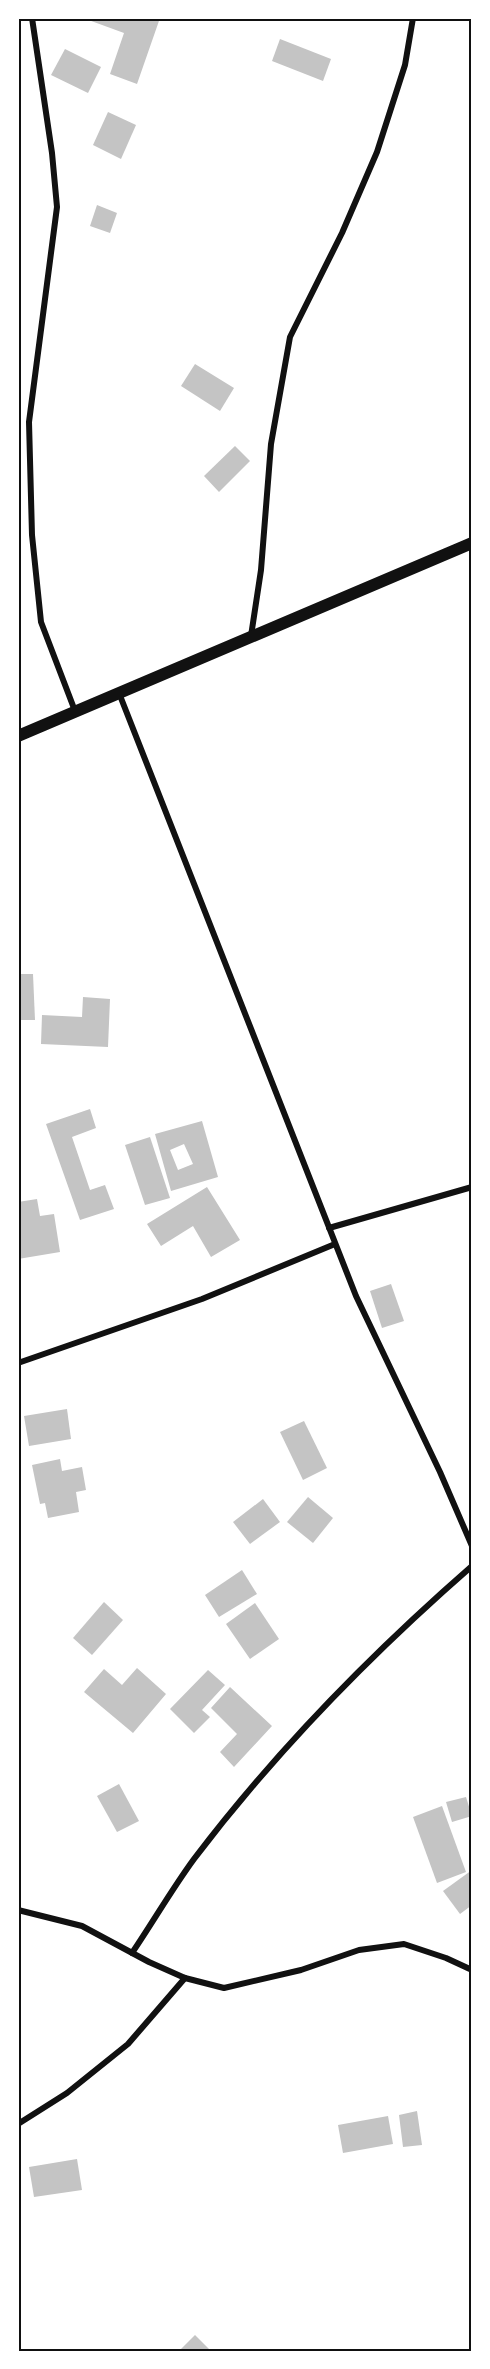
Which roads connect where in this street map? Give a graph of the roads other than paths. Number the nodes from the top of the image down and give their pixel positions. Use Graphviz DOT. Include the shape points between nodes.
graph roads {
  1 [pos="32,18"];
  2 [pos="413,18"];
  3 [pos="472,543"];
  4 [pos="251,637"];
  5 [pos="119,693"];
  6 [pos="75,711"];
  7 [pos="18,736"];
  8 [pos="472,1187"];
  9 [pos="329,1228"];
  10 [pos="335,1244"];
  11 [pos="18,1364"];
  12 [pos="472,1546"];
  13 [pos="472,1566"];
  14 [pos="18,1910"];
  15 [pos="132,1953"];
  16 [pos="472,1970"];
  17 [pos="185,1978"];
  18 [pos="18,2124"];
  1 -- 6 [label="street" via="57,207 29,422 32,535 41,622"];
  2 -- 4 [label="street" via="405,64 377,152 290,337 271,444 261,570"];
  3 -- 4 [label="main road"];
  4 -- 5 [label="main road"];
  5 -- 6 [label="main road"];
  5 -- 9 [label="street"];
  6 -- 7 [label="main road"];
  8 -- 9 [label="street"];
  9 -- 10 [label="street"];
  10 -- 11 [label="street" via="202,1299"];
  10 -- 12 [label="street"];
  13 -- 15 [label="street" via="404,1626 326,1704 194,1859"];
  14 -- 15 [label="street" via="82,1926"];
  15 -- 17 [label="street"];
  16 -- 17 [label="street" via="404,1944 359,1950 301,1970 224,1988"];
  17 -- 18 [label="street" via="128,2044 67,2093"];
}
